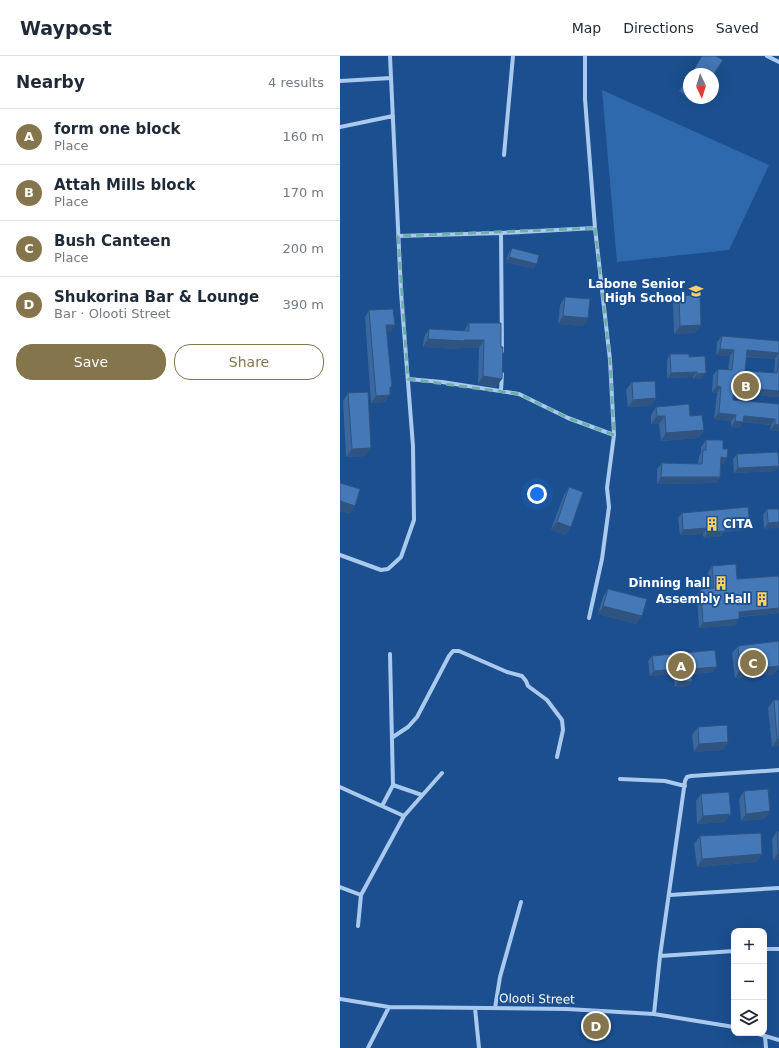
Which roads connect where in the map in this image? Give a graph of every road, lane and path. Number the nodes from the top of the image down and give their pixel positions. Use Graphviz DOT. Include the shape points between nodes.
graph roads {
  1 [pos="390,56"];
  2 [pos="513,56"];
  3 [pos="585,56"];
  4 [pos="767,56"];
  5 [pos="779,62"];
  6 [pos="391,78"];
  7 [pos="340,81"];
  8 [pos="393,116"];
  9 [pos="340,128"];
  10 [pos="504,155"];
  11 [pos="595,228"];
  12 [pos="501,234"];
  13 [pos="398,236"];
  14 [pos="502,354"];
  15 [pos="502,367"];
  16 [pos="408,379"];
  17 [pos="501,391"];
  18 [pos="614,435"];
  19 [pos="340,555"];
  20 [pos="590,618"];
  21 [pos="390,654"];
  22 [pos="393,737"];
  23 [pos="557,756"];
  24 [pos="779,770"];
  25 [pos="442,773"];
  26 [pos="620,778"];
  27 [pos="393,785"];
  28 [pos="685,786"];
  29 [pos="340,787"];
  30 [pos="422,795"];
  31 [pos="382,806"];
  32 [pos="404,816"];
  33 [pos="340,887"];
  34 [pos="779,888"];
  35 [pos="361,895"];
  36 [pos="670,895"];
  37 [pos="521,902"];
  38 [pos="358,926"];
  39 [pos="779,948"];
  40 [pos="767,950"];
  41 [pos="731,952"];
  42 [pos="660,956"];
  43 [pos="340,999"];
  44 [pos="389,1007"];
  45 [pos="475,1008"];
  46 [pos="495,1008"];
  47 [pos="654,1014"];
  48 [pos="731,1027"];
  49 [pos="765,1036"];
  50 [pos="779,1040"];
  51 [pos="368,1048"];
  52 [pos="479,1048"];
  53 [pos="766,1048"];
  1 -- 6 [label="street"];
  2 -- 10 [label="street"];
  3 -- 11 [label="street" via="585,99"];
  4 -- 5 [label="street"];
  6 -- 7 [label="street"];
  6 -- 8 [label="street"];
  8 -- 9 [label="street"];
  8 -- 13 [label="street"];
  11 -- 12 [label="street"];
  11 -- 18 [label="street" via="610,360"];
  12 -- 13 [label="street"];
  12 -- 14 [label="street"];
  13 -- 16 [label="street"];
  15 -- 17 [label="street"];
  16 -- 17 [label="street"];
  16 -- 19 [label="street" via="413,446 414,520 401,557 388,569 381,570"];
  17 -- 18 [label="street" via="519,394 568,418"];
  18 -- 20 [label="street" via="607,488 609,507"];
  21 -- 22 [label="street"];
  22 -- 23 [label="street" via="417,717 449,656 453,651 459,651 522,676 531,689 547,700 562,720"];
  22 -- 27 [label="street"];
  24 -- 28 [label="street" via="692,776 687,777"];
  25 -- 30 [label="street"];
  26 -- 28 [label="street"];
  27 -- 30 [label="street"];
  27 -- 31 [label="street"];
  28 -- 36 [label="street"];
  29 -- 31 [label="street"];
  30 -- 32 [label="street"];
  31 -- 32 [label="street"];
  32 -- 35 [label="street"];
  33 -- 35 [label="street"];
  34 -- 36 [label="street"];
  35 -- 38 [label="street"];
  36 -- 42 [label="street"];
  37 -- 46 [label="street" via="500,977"];
  39 -- 40 [label="street"];
  41 -- 42 [label="street"];
  42 -- 47 [label="street"];
  43 -- 44 [label="street, Olooti Street"];
  44 -- 45 [label="street, Olooti Street"];
  44 -- 51 [label="street"];
  45 -- 46 [label="street, Olooti Street"];
  45 -- 52 [label="street"];
  46 -- 47 [label="street, Olooti Street"];
  47 -- 48 [label="street, Olooti Street"];
  49 -- 50 [label="street"];
  49 -- 53 [label="street"];
}
